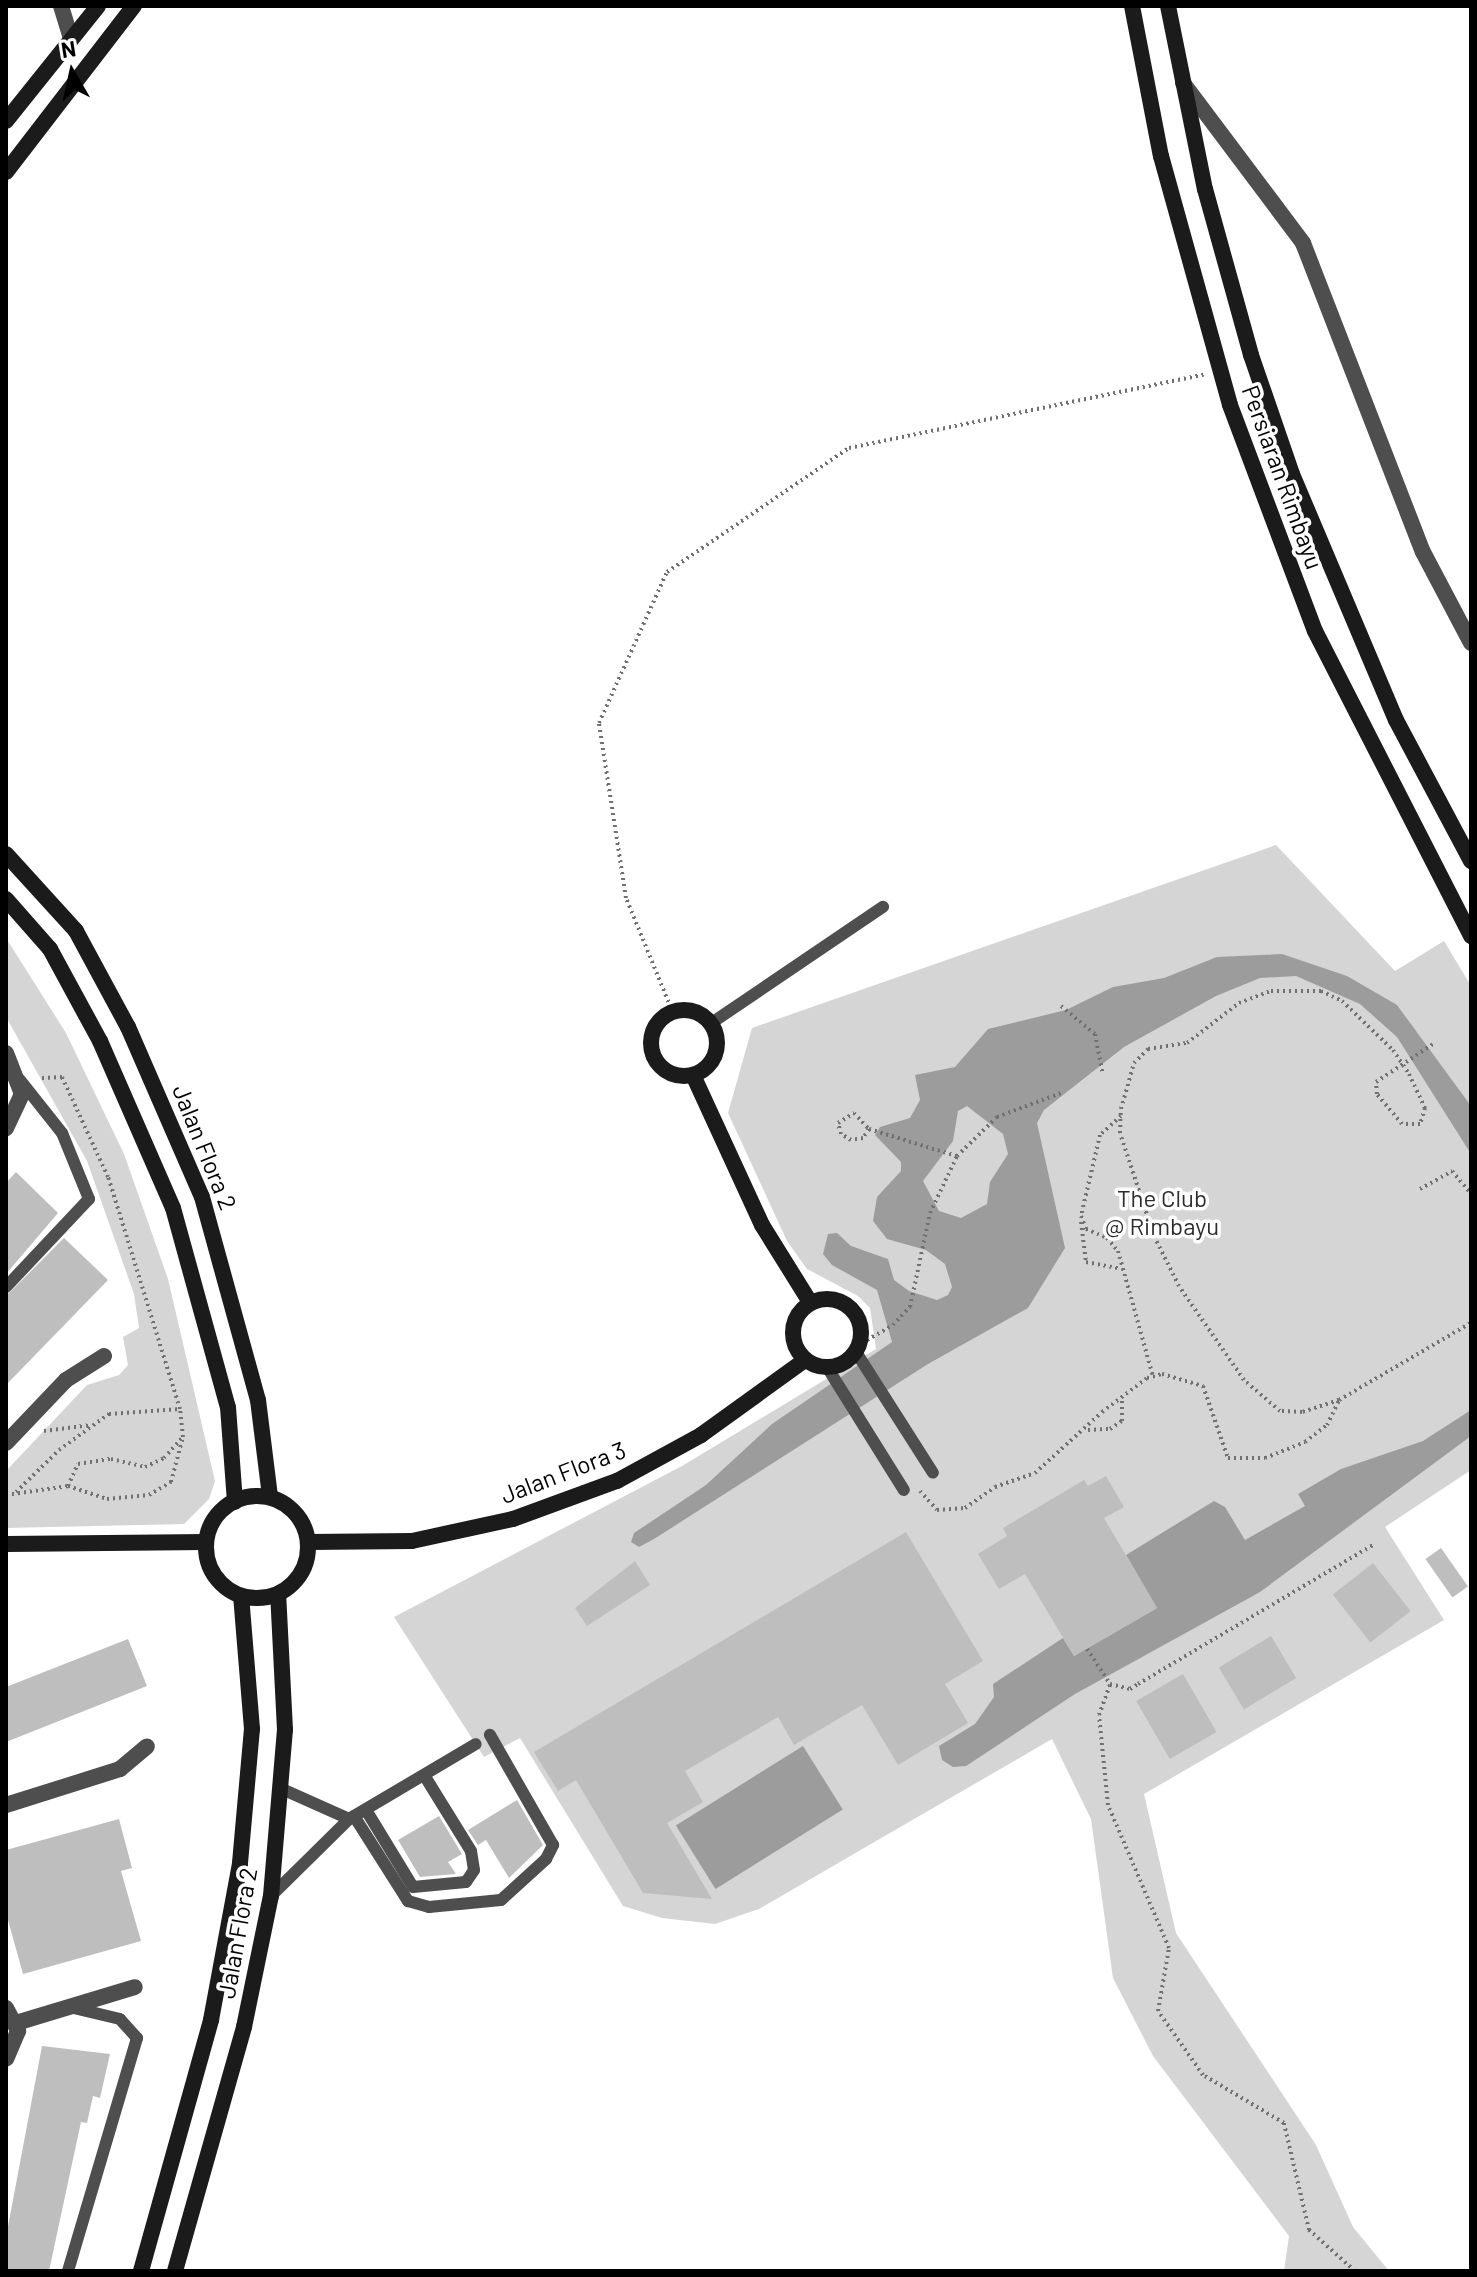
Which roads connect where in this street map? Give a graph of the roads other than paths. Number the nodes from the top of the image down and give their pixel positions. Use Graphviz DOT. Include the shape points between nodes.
graph roads {
  1 [pos="61,6"];
  2 [pos="98,6"];
  3 [pos="134,6"];
  4 [pos="1132,6"];
  5 [pos="1168,6"];
  6 [pos="71,38"];
  7 [pos="1180,78"];
  8 [pos="6,121"];
  9 [pos="6,172"];
  10 [pos="1471,643"];
  11 [pos="6,854"];
  12 [pos="1471,861"];
  13 [pos="6,899"];
  14 [pos="883,907"];
  15 [pos="1471,936"];
  16 [pos="710,1024"];
  17 [pos="6,1053"];
  18 [pos="693,1075"];
  19 [pos="19,1079"];
  20 [pos="6,1128"];
  21 [pos="6,1287"];
  22 [pos="810,1302"];
  23 [pos="859,1350"];
  24 [pos="104,1356"];
  25 [pos="805,1360"];
  26 [pos="829,1371"];
  27 [pos="10,1439"];
  28 [pos="933,1473"];
  29 [pos="908,1487"];
  30 [pos="270,1497"];
  31 [pos="235,1502"];
  32 [pos="206,1542"];
  33 [pos="308,1542"];
  34 [pos="6,1544"];
  35 [pos="278,1594"];
  36 [pos="241,1596"];
  37 [pos="490,1735"];
  38 [pos="476,1744"];
  39 [pos="147,1746"];
  40 [pos="424,1775"];
  41 [pos="282,1789"];
  42 [pos="6,1805"];
  43 [pos="356,1815"];
  44 [pos="271,1896"];
  45 [pos="135,1987"];
  46 [pos="67,2006"];
  47 [pos="6,2008"];
  48 [pos="16,2023"];
  49 [pos="6,2059"];
  50 [pos="68,2271"];
  51 [pos="141,2271"];
  52 [pos="175,2271"];
  1 -- 6 [label="street"];
  2 -- 6 [label="street"];
  3 -- 9 [label="street"];
  4 -- 15 [label="street, Persiaran Rimbayu" via="1161,156 1219,371 1315,631"];
  5 -- 7 [label="street, Persiaran Rimbayu"];
  6 -- 8 [label="street"];
  7 -- 10 [label="street" via="1303,243 1423,552"];
  7 -- 12 [label="street, Persiaran Rimbayu" via="1244,330 1292,474 1396,720"];
  11 -- 30 [label="street, Jalan Flora 2" via="76,931 128,1027 202,1197 258,1400"];
  13 -- 31 [label="street" via="50,949 100,1041 173,1208 228,1407"];
  14 -- 16 [label="lane"];
  16 -- 18 [label="street" via="715,1054"];
  16 -- 18 [label="street" via="694,1012 673,1013 651,1037 654,1059 671,1074"];
  17 -- 19 [label="street"];
  18 -- 22 [label="street" via="762,1225"];
  19 -- 20 [label="street" via="19,1108"];
  19 -- 21 [label="lane" via="62,1133 89,1199"];
  22 -- 23 [label="street" via="844,1302 859,1319"];
  22 -- 25 [label="street" via="793,1330"];
  23 -- 26 [label="street"];
  23 -- 28 [label="lane"];
  24 -- 27 [label="street" via="66,1380"];
  25 -- 26 [label="street"];
  25 -- 33 [label="street, Jalan Flora 3" via="701,1435 617,1481 513,1519 412,1541"];
  26 -- 29 [label="lane"];
  30 -- 31 [label="street"];
  30 -- 33 [label="street" via="295,1513"];
  31 -- 32 [label="street" via="221,1511"];
  32 -- 34 [label="street"];
  32 -- 36 [label="street" via="214,1575"];
  33 -- 35 [label="street" via="300,1574"];
  35 -- 36 [label="street"];
  35 -- 41 [label="street, Jalan Flora 2"];
  36 -- 51 [label="street, Jalan Flora 2" via="252,1729 240,1863 211,2020"];
  37 -- 43 [label="lane" via="553,1845 546,1859 501,1900 429,1907 408,1901"];
  38 -- 40 [label="lane"];
  39 -- 42 [label="street" via="120,1769"];
  40 -- 43 [label="lane"];
  40 -- 43 [label="lane" via="471,1851 474,1870 466,1882 413,1887"];
  41 -- 43 [label="lane"];
  41 -- 44 [label="street, Jalan Flora 2"];
  43 -- 44 [label="lane"];
  44 -- 52 [label="street, Jalan Flora 2" via="244,2027"];
  45 -- 46 [label="street"];
  46 -- 48 [label="street"];
  46 -- 50 [label="lane" via="120,2019 137,2038"];
  47 -- 48 [label="street"];
  48 -- 49 [label="street" via="18,2039"];
}
